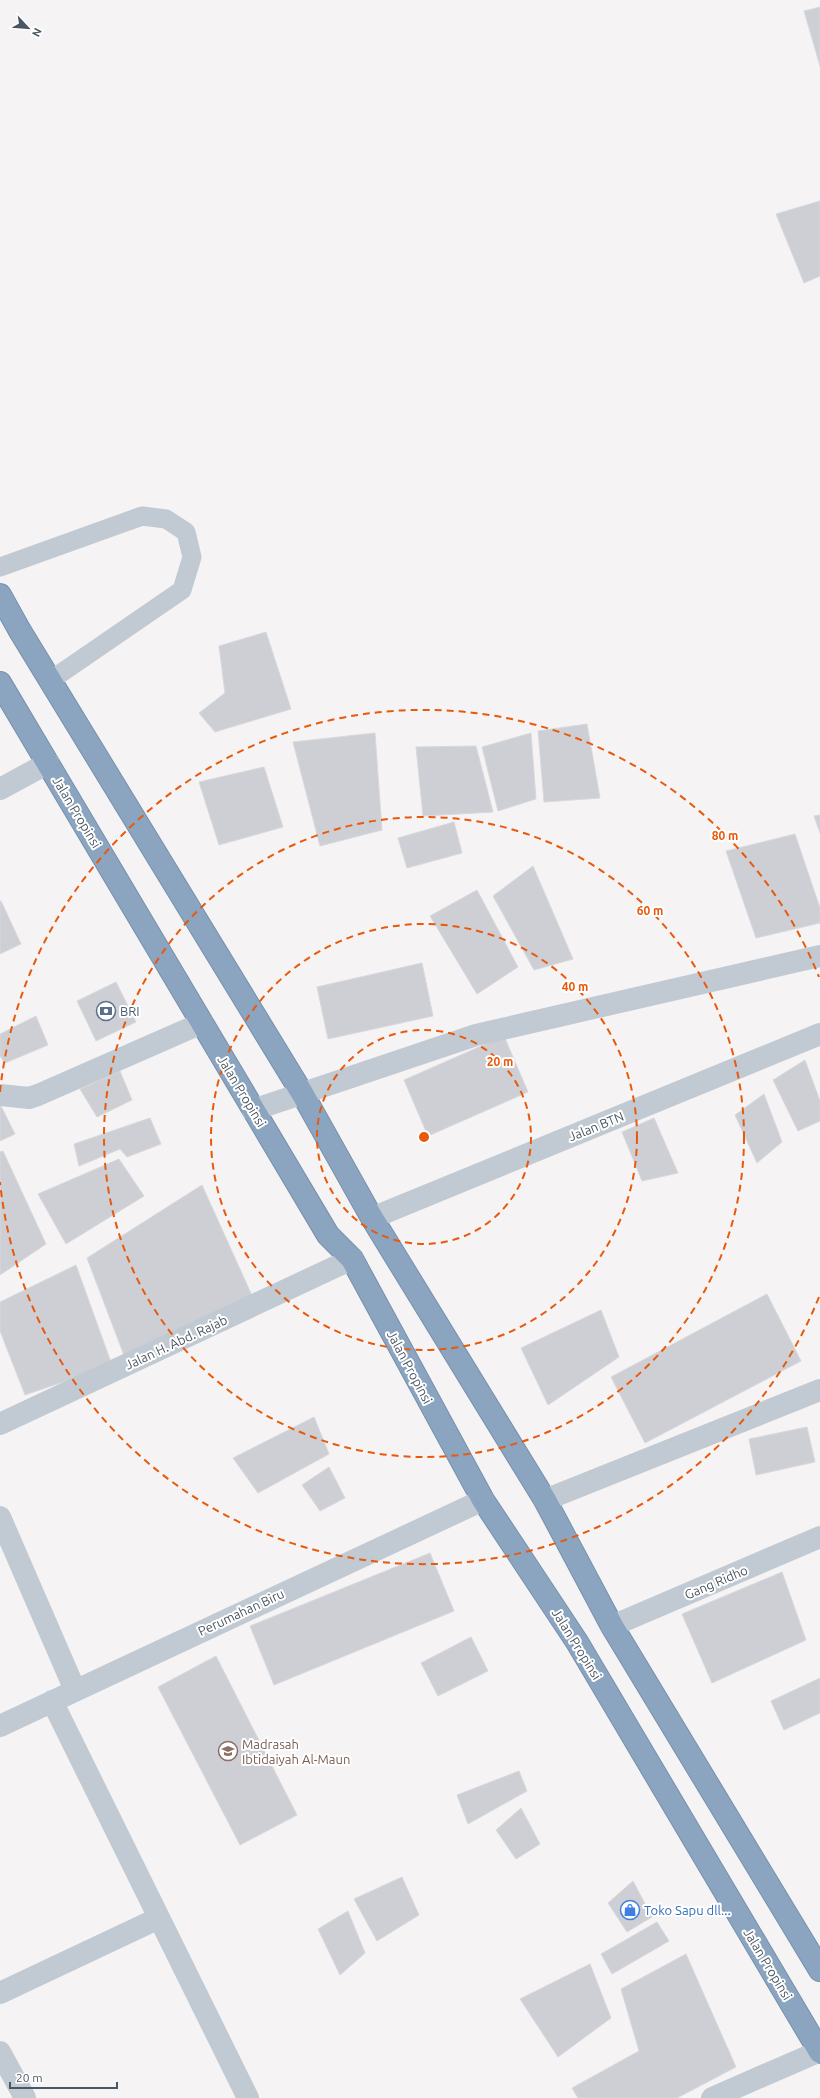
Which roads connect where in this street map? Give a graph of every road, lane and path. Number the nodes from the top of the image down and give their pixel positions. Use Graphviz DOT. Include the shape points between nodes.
graph roads {
  1 [pos="0,567"];
  2 [pos="0,595"];
  3 [pos="51,680"];
  4 [pos="0,683"];
  5 [pos="48,763"];
  6 [pos="0,789"];
  7 [pos="820,956"];
  8 [pos="202,1023"];
  9 [pos="820,1034"];
  10 [pos="302,1093"];
  11 [pos="0,1095"];
  12 [pos="253,1110"];
  13 [pos="372,1218"];
  14 [pos="352,1259"];
  15 [pos="820,1390"];
  16 [pos="0,1424"];
  17 [pos="483,1500"];
  18 [pos="545,1500"];
  19 [pos="0,1517"];
  20 [pos="820,1537"];
  21 [pos="612,1626"];
  22 [pos="75,1690"];
  23 [pos="52,1701"];
  24 [pos="0,1726"];
  25 [pos="159,1918"];
  26 [pos="820,1970"];
  27 [pos="0,1993"];
  28 [pos="820,2051"];
  29 [pos="0,2052"];
  30 [pos="25,2098"];
  31 [pos="248,2098"];
  32 [pos="712,2098"];
  1 -- 3 [label="lane" via="142,516 166,519 186,532 192,557 182,590"];
  2 -- 3 [label="highway"];
  3 -- 10 [label="highway"];
  4 -- 5 [label="highway, Jalan Propinsi"];
  5 -- 6 [label="street"];
  5 -- 8 [label="highway, Jalan Propinsi"];
  7 -- 10 [label="street" via="476,1035"];
  8 -- 11 [label="street" via="38,1095 29,1098"];
  8 -- 12 [label="highway, Jalan Propinsi"];
  9 -- 13 [label="street, Jalan BTN"];
  10 -- 12 [label="street"];
  10 -- 13 [label="highway"];
  12 -- 14 [label="highway, Jalan Propinsi" via="328,1235"];
  13 -- 18 [label="highway"];
  14 -- 16 [label="street, Jalan H. Abd. Rajab"];
  14 -- 17 [label="highway, Jalan Propinsi"];
  15 -- 18 [label="street"];
  17 -- 22 [label="street, Perumahan Biru"];
  17 -- 28 [label="highway, Jalan Propinsi" via="577,1642"];
  18 -- 21 [label="highway"];
  19 -- 22 [label="street"];
  20 -- 21 [label="street, Gang Ridho"];
  21 -- 26 [label="highway"];
  22 -- 23 [label="street, Perumahan Biru"];
  23 -- 24 [label="street, Perumahan Biru"];
  23 -- 25 [label="street"];
  25 -- 27 [label="street"];
  25 -- 31 [label="street"];
  28 -- 32 [label="street"];
  29 -- 30 [label="street"];
}
